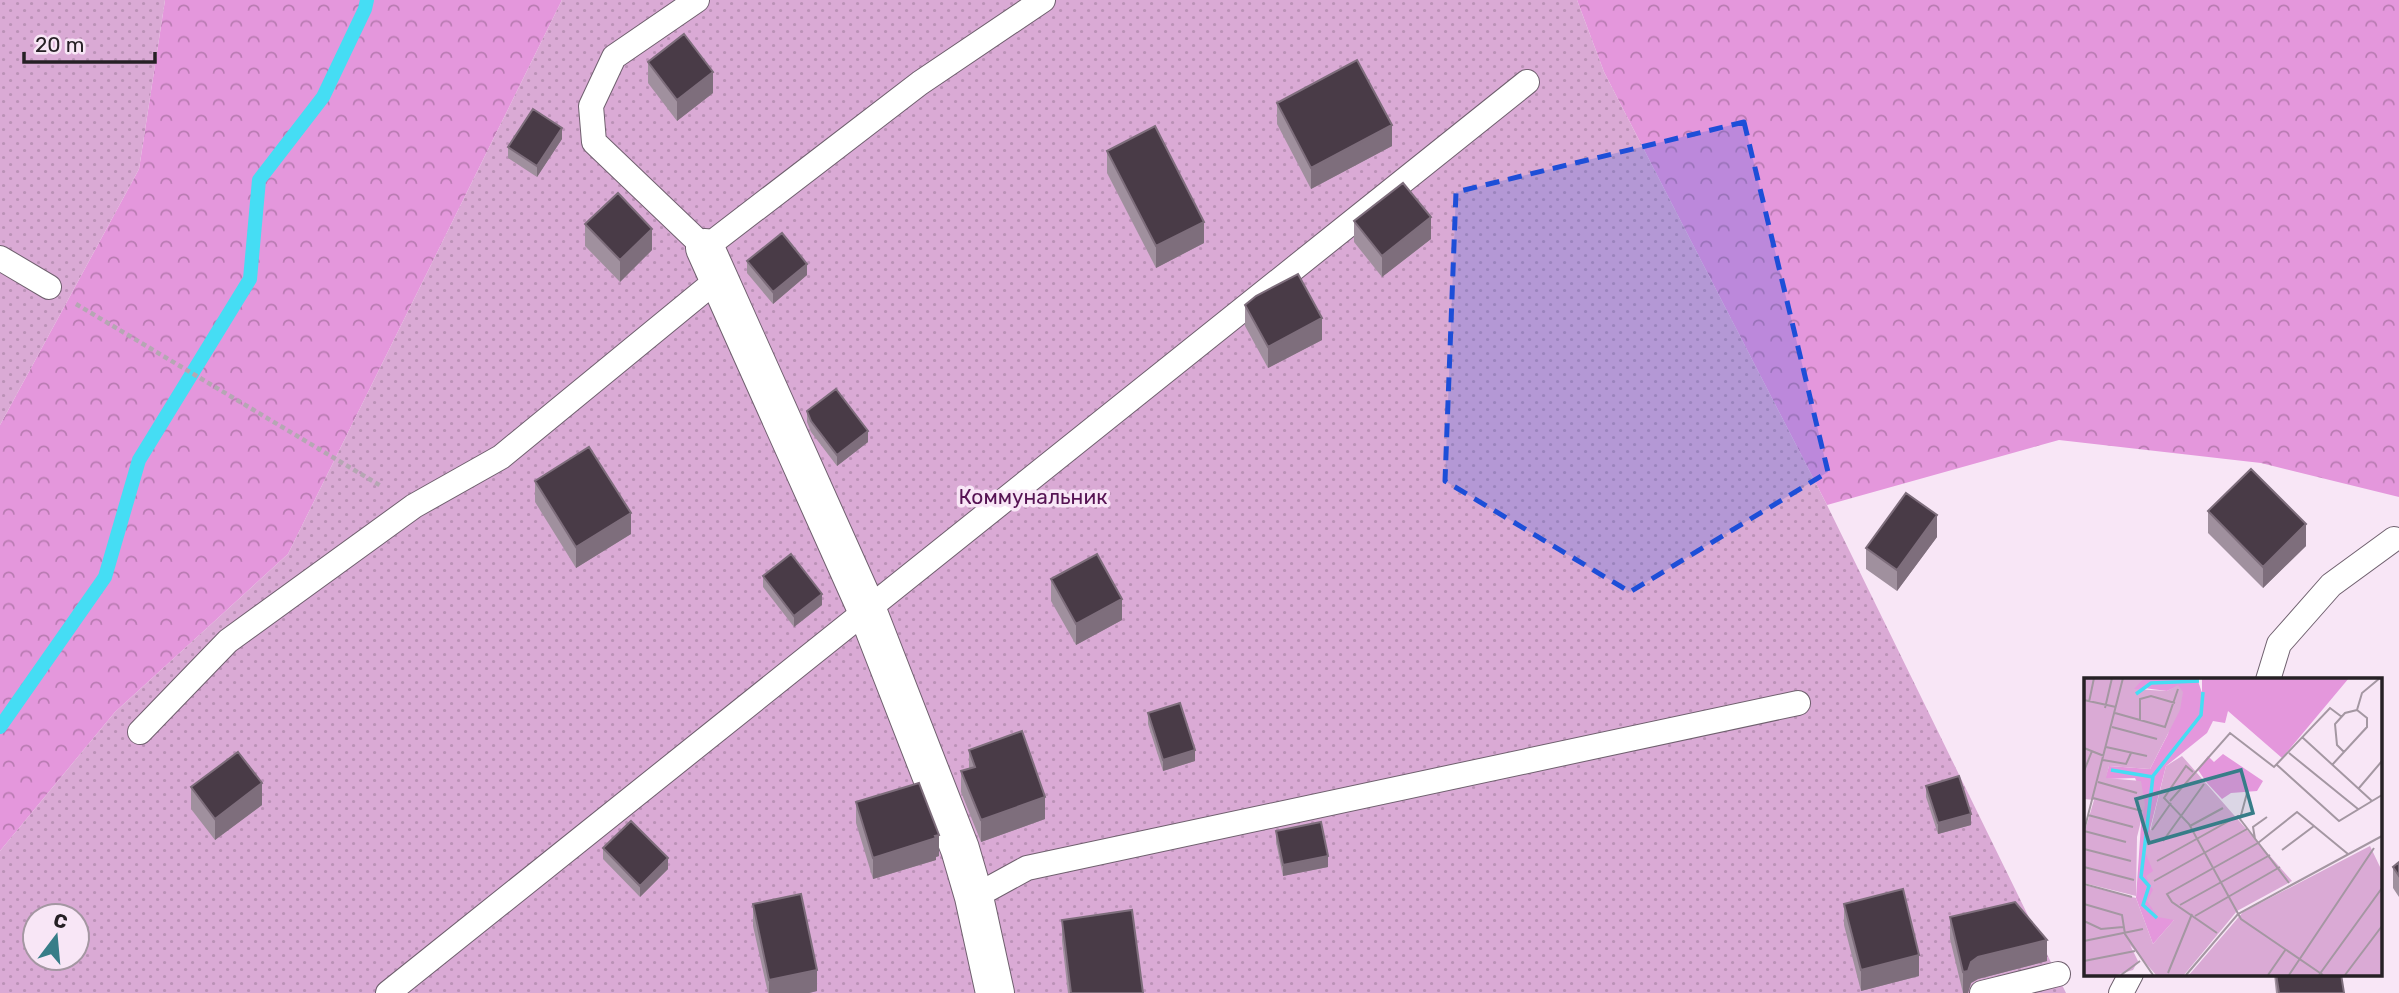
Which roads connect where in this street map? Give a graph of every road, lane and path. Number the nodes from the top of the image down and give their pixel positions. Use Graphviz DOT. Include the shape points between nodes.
graph roads {
  1 [pos="697,0"];
  2 [pos="1043,0"];
  3 [pos="1527,82"];
  4 [pos="0,258"];
  5 [pos="711,263"];
  6 [pos="49,287"];
  7 [pos="414,506"];
  8 [pos="2393,539"];
  9 [pos="867,610"];
  10 [pos="2269,678"];
  11 [pos="1798,703"];
  12 [pos="140,732"];
  13 [pos="974,897"];
  14 [pos="2131,976"];
  15 [pos="2063,987"];
  16 [pos="388,993"];
  17 [pos="995,993"];
  18 [pos="1982,993"];
  19 [pos="2121,993"];
  1 -- 5 [label="lane" via="614,57 591,106 594,142"];
  2 -- 5 [label="lane" via="920,83"];
  3 -- 9 [label="lane"];
  4 -- 6 [label="lane"];
  5 -- 7 [label="lane" via="500,457"];
  5 -- 9 [label="street"];
  6 -- 7 [label="path"];
  7 -- 12 [label="lane" via="228,641"];
  8 -- 10 [label="lane" via="2331,585 2279,644"];
  9 -- 13 [label="street" via="960,849"];
  9 -- 16 [label="lane"];
  11 -- 13 [label="lane" via="1027,867"];
  13 -- 17 [label="street"];
  14 -- 19 [label="lane"];
  15 -- 18 [label="lane"];
}
